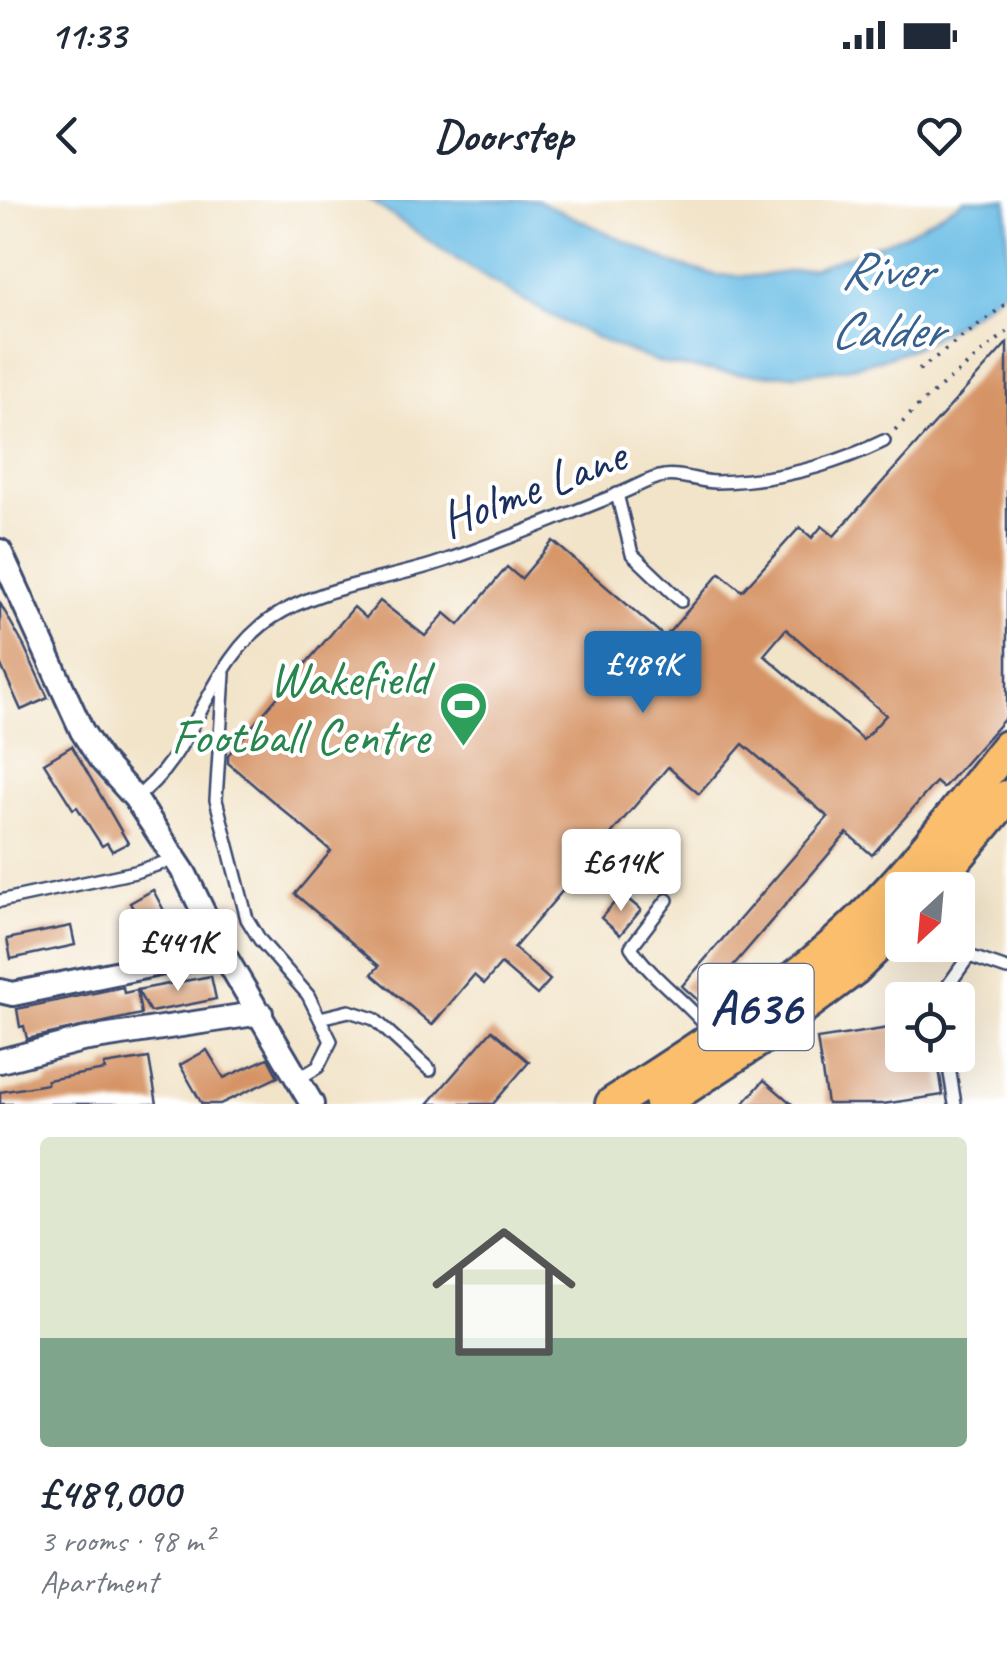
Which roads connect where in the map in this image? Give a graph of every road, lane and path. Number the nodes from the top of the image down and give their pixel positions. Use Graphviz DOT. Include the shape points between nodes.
graph roads {
  1 [pos="1007,303"];
  2 [pos="1007,332"];
  3 [pos="918,370"];
  4 [pos="884,441"];
  5 [pos="617,494"];
  6 [pos="0,551"];
  7 [pos="681,601"];
  8 [pos="224,673"];
  9 [pos="1007,747"];
  10 [pos="134,798"];
  11 [pos="1007,798"];
  12 [pos="175,859"];
  13 [pos="911,872"];
  14 [pos="945,872"];
  15 [pos="0,900"];
  16 [pos="667,900"];
  17 [pos="885,910"];
  18 [pos="885,919"];
  19 [pos="222,951"];
  20 [pos="975,958"];
  21 [pos="1007,969"];
  22 [pos="0,992"];
  23 [pos="260,1013"];
  24 [pos="320,1018"];
  25 [pos="715,1036"];
  26 [pos="0,1061"];
  27 [pos="430,1070"];
  28 [pos="950,1072"];
  29 [pos="298,1079"];
  30 [pos="312,1104"];
  31 [pos="612,1104"];
  32 [pos="662,1104"];
  33 [pos="955,1104"];
  1 -- 3 [label="path"];
  2 -- 4 [label="path"];
  4 -- 5 [label="lane, Holme Lane" via="841,462 795,473 715,482 665,475"];
  5 -- 7 [label="lane" via="632,554"];
  5 -- 8 [label="lane, Holme Lane" via="442,562 309,598 270,619"];
  6 -- 10 [label="street" via="67,701 100,759"];
  8 -- 10 [label="lane, Holme Lane" via="182,743"];
  8 -- 24 [label="lane" via="216,800 248,920"];
  9 -- 13 [label="main road, A636"];
  10 -- 12 [label="street"];
  11 -- 14 [label="main road"];
  12 -- 15 [label="lane"];
  12 -- 19 [label="street"];
  16 -- 25 [label="lane" via="631,947"];
  17 -- 25 [label="main road, A636"];
  18 -- 32 [label="main road, A636" via="854,969"];
  19 -- 22 [label="street"];
  19 -- 23 [label="street"];
  20 -- 21 [label="lane"];
  23 -- 26 [label="street" via="82,1040"];
  23 -- 29 [label="street"];
  24 -- 27 [label="lane" via="349,1010 374,1019"];
  24 -- 29 [label="lane" via="331,1040 318,1067"];
  25 -- 31 [label="main road, A636"];
  28 -- 33 [label="lane"];
  29 -- 30 [label="street"];
}
